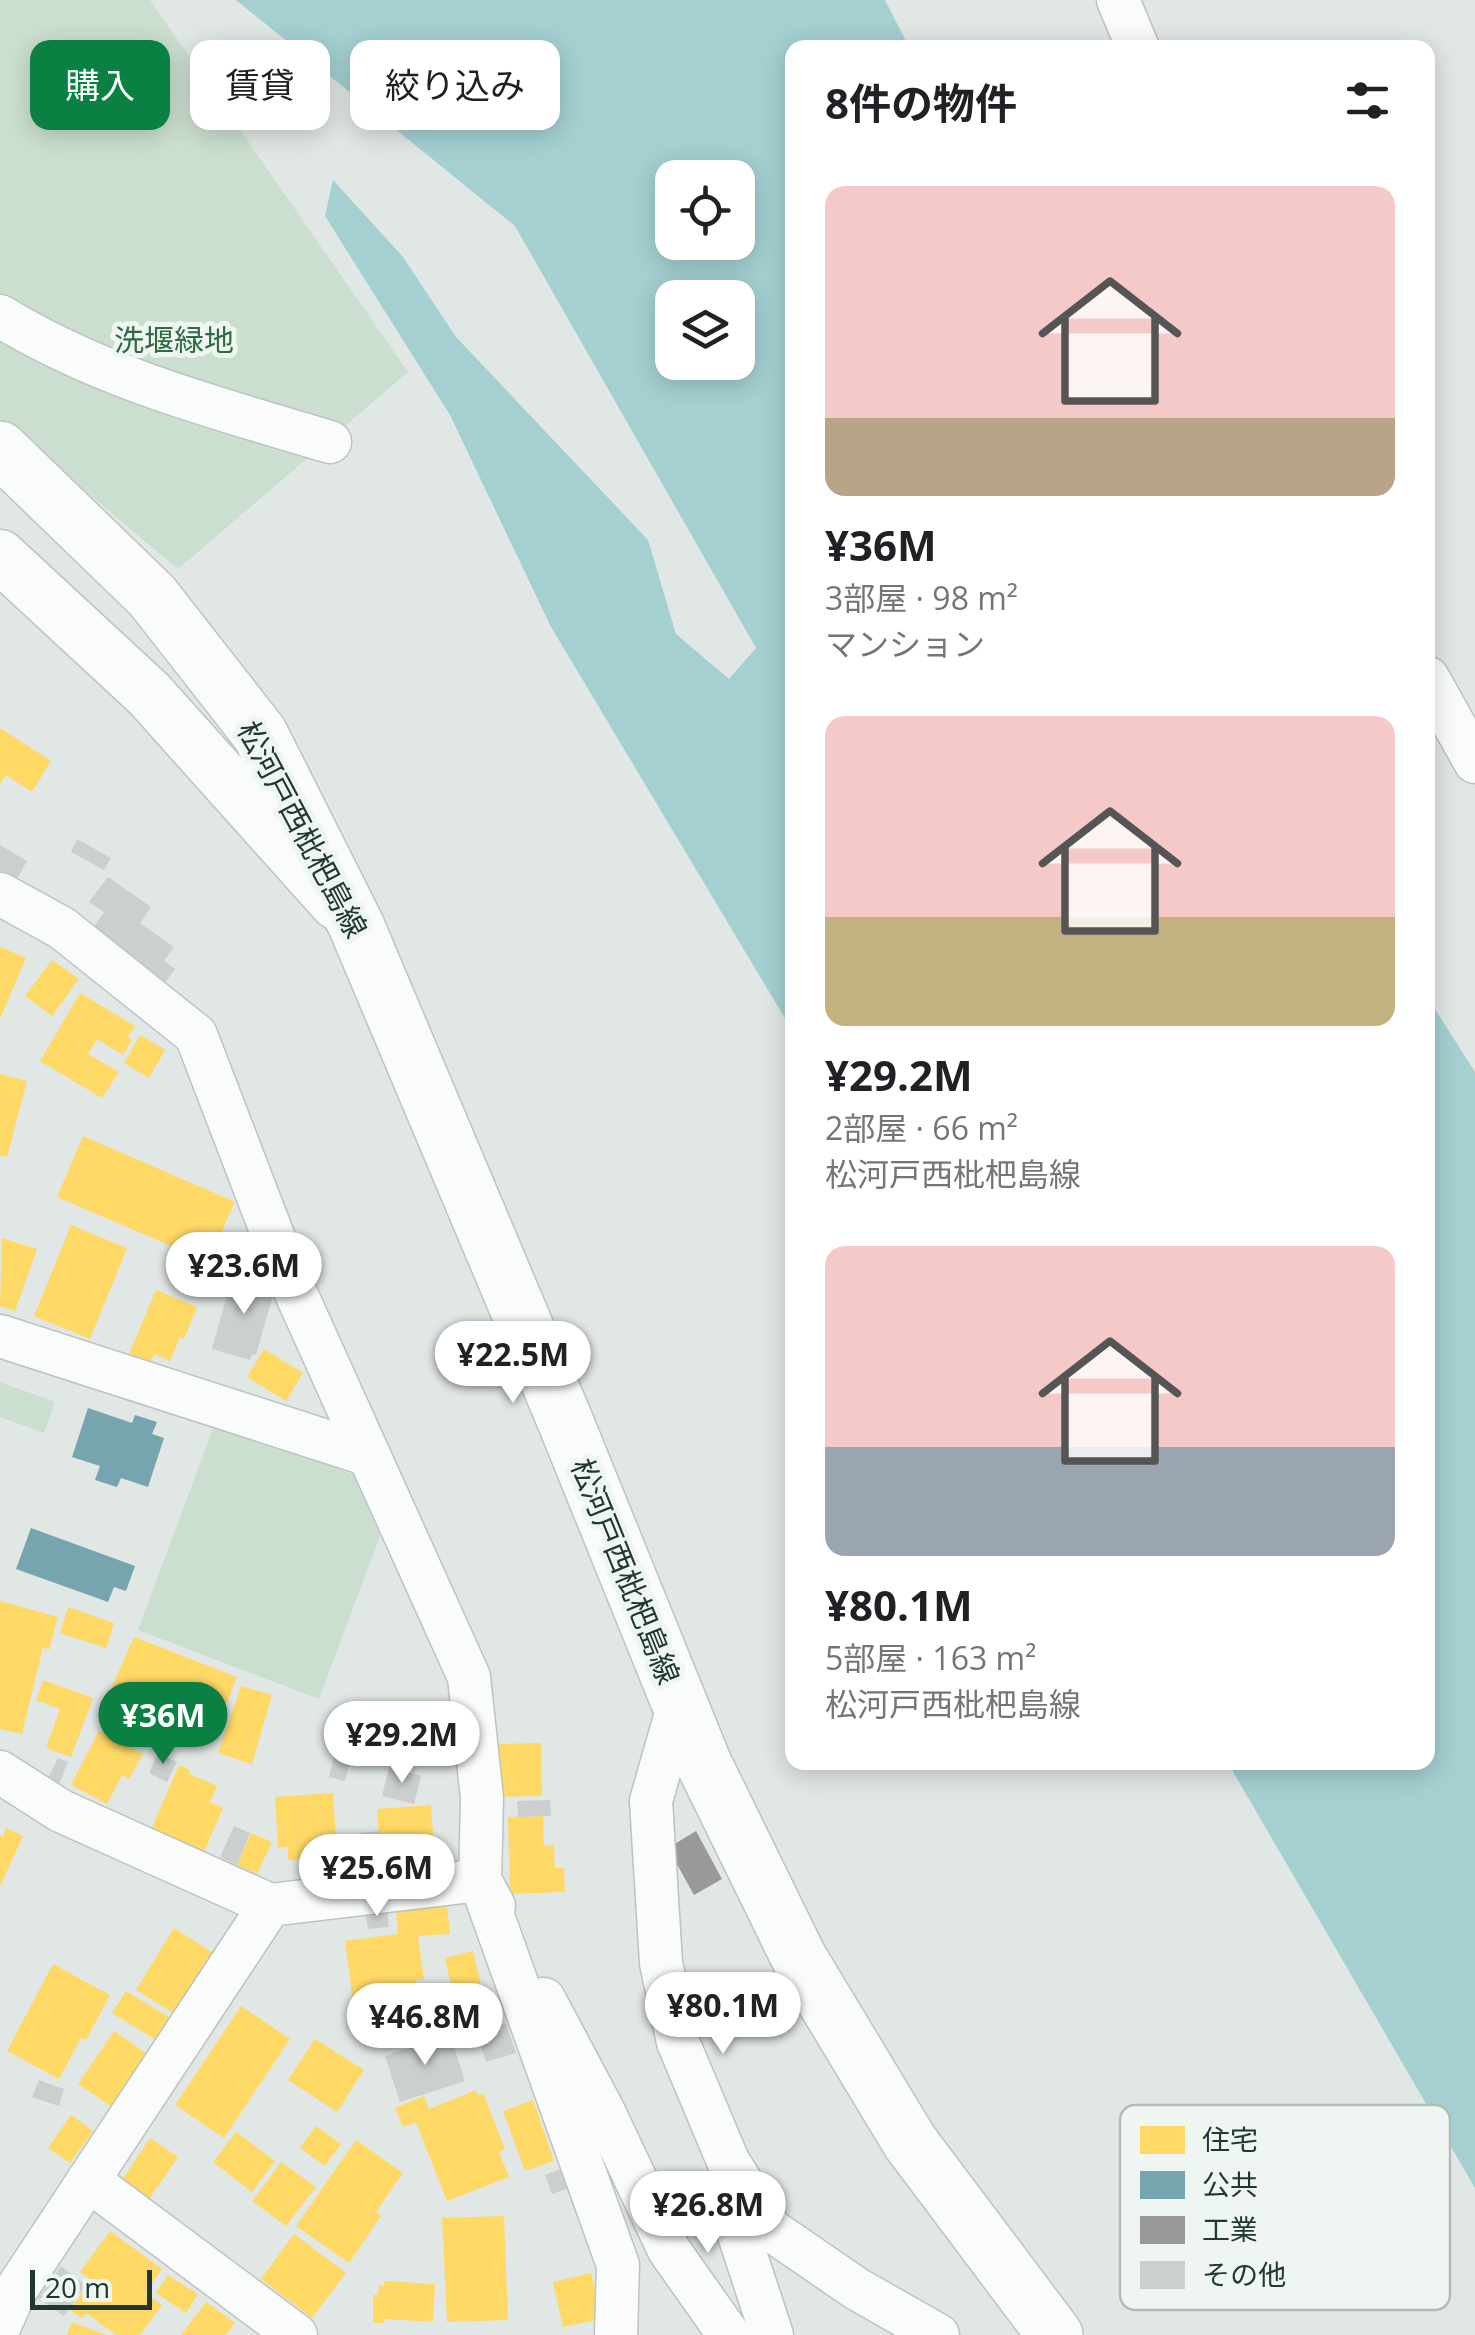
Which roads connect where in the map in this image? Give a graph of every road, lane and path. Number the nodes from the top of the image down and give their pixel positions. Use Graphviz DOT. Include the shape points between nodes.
graph roads {
  1 [pos="1118,0"];
  2 [pos="1135,40"];
  3 [pos="0,316"];
  4 [pos="330,442"];
  5 [pos="0,450"];
  6 [pos="0,556"];
  7 [pos="1435,691"];
  8 [pos="1475,762"];
  9 [pos="0,894"];
  10 [pos="356,925"];
  11 [pos="0,1336"];
  12 [pos="369,1455"];
  13 [pos="679,1703"];
  14 [pos="0,1772"];
  15 [pos="480,1880"];
  16 [pos="270,1904"];
  17 [pos="728,2160"];
  18 [pos="88,2180"];
  19 [pos="5,2299"];
  20 [pos="296,2335"];
  21 [pos="616,2335"];
  22 [pos="729,2335"];
  23 [pos="772,2335"];
  24 [pos="938,2335"];
  25 [pos="1055,2335"];
  1 -- 2 [label="street"];
  3 -- 4 [label="street" via="148,387"];
  5 -- 10 [label="main road, 松河戸西枇杷島線" via="152,596 260,734"];
  6 -- 10 [label="street" via="149,694"];
  7 -- 8 [label="street"];
  9 -- 12 [label="street" via="62,928 196,1035 290,1280"];
  10 -- 13 [label="main road, 松河戸西枇杷島線"];
  11 -- 12 [label="street"];
  12 -- 15 [label="street" via="469,1677 482,1798"];
  13 -- 17 [label="street" via="651,1801 661,1964 678,2042"];
  13 -- 25 [label="main road, 松河戸西枇杷島線" via="799,1958 910,2142"];
  14 -- 16 [label="street" via="62,1811"];
  15 -- 16 [label="street"];
  15 -- 21 [label="street" via="618,2264"];
  15 -- 22 [label="street" via="604,2110 669,2250"];
  16 -- 18 [label="street"];
  17 -- 23 [label="street" via="733,2218"];
  17 -- 24 [label="street" via="771,2230"];
  18 -- 19 [label="street"];
  18 -- 20 [label="street"];
}
